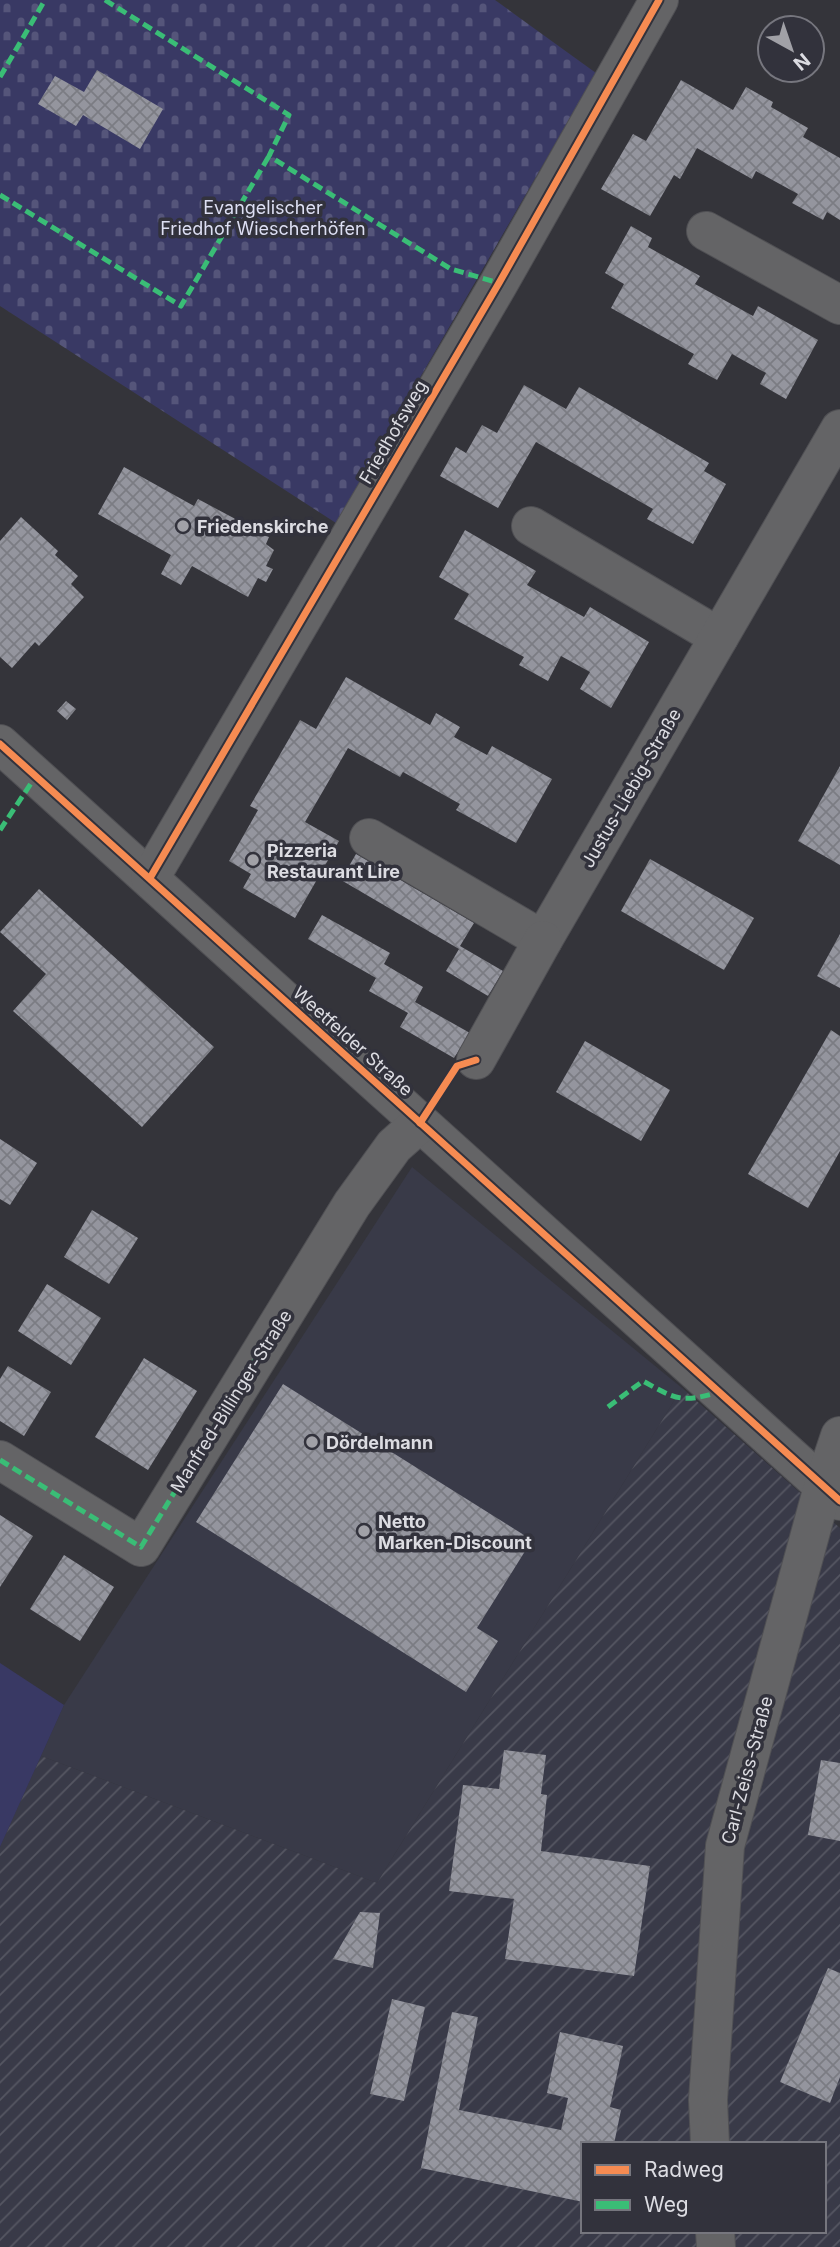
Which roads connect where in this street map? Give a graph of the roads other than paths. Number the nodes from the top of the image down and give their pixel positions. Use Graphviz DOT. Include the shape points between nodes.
graph roads {
  1 [pos="659,0"];
  2 [pos="706,231"];
  3 [pos="840,305"];
  4 [pos="840,429"];
  5 [pos="531,526"];
  6 [pos="719,637"];
  7 [pos="0,744"];
  8 [pos="369,838"];
  9 [pos="150,878"];
  10 [pos="543,940"];
  11 [pos="476,1060"];
  12 [pos="420,1124"];
  13 [pos="840,1436"];
  14 [pos="0,1460"];
  15 [pos="832,1494"];
  16 [pos="710,2142"];
  1 -- 9 [label="street, Friedhofsweg" via="499,283"];
  2 -- 3 [label="street"];
  4 -- 6 [label="street, Justus-Liebig-Straße"];
  5 -- 6 [label="street"];
  6 -- 10 [label="street, Justus-Liebig-Straße"];
  7 -- 9 [label="street, Weetfelder Straße"];
  8 -- 10 [label="street"];
  9 -- 12 [label="street, Weetfelder Straße"];
  10 -- 11 [label="street, Justus-Liebig-Straße"];
  12 -- 14 [label="street, Manfred-Billinger-Straße" via="394,1146 352,1204 141,1547"];
  12 -- 15 [label="street, Weetfelder Straße"];
  13 -- 15 [label="street, Carl-Zeiss-Straße"];
  15 -- 16 [label="street, Carl-Zeiss-Straße" via="725,1846 708,2100"];
}
